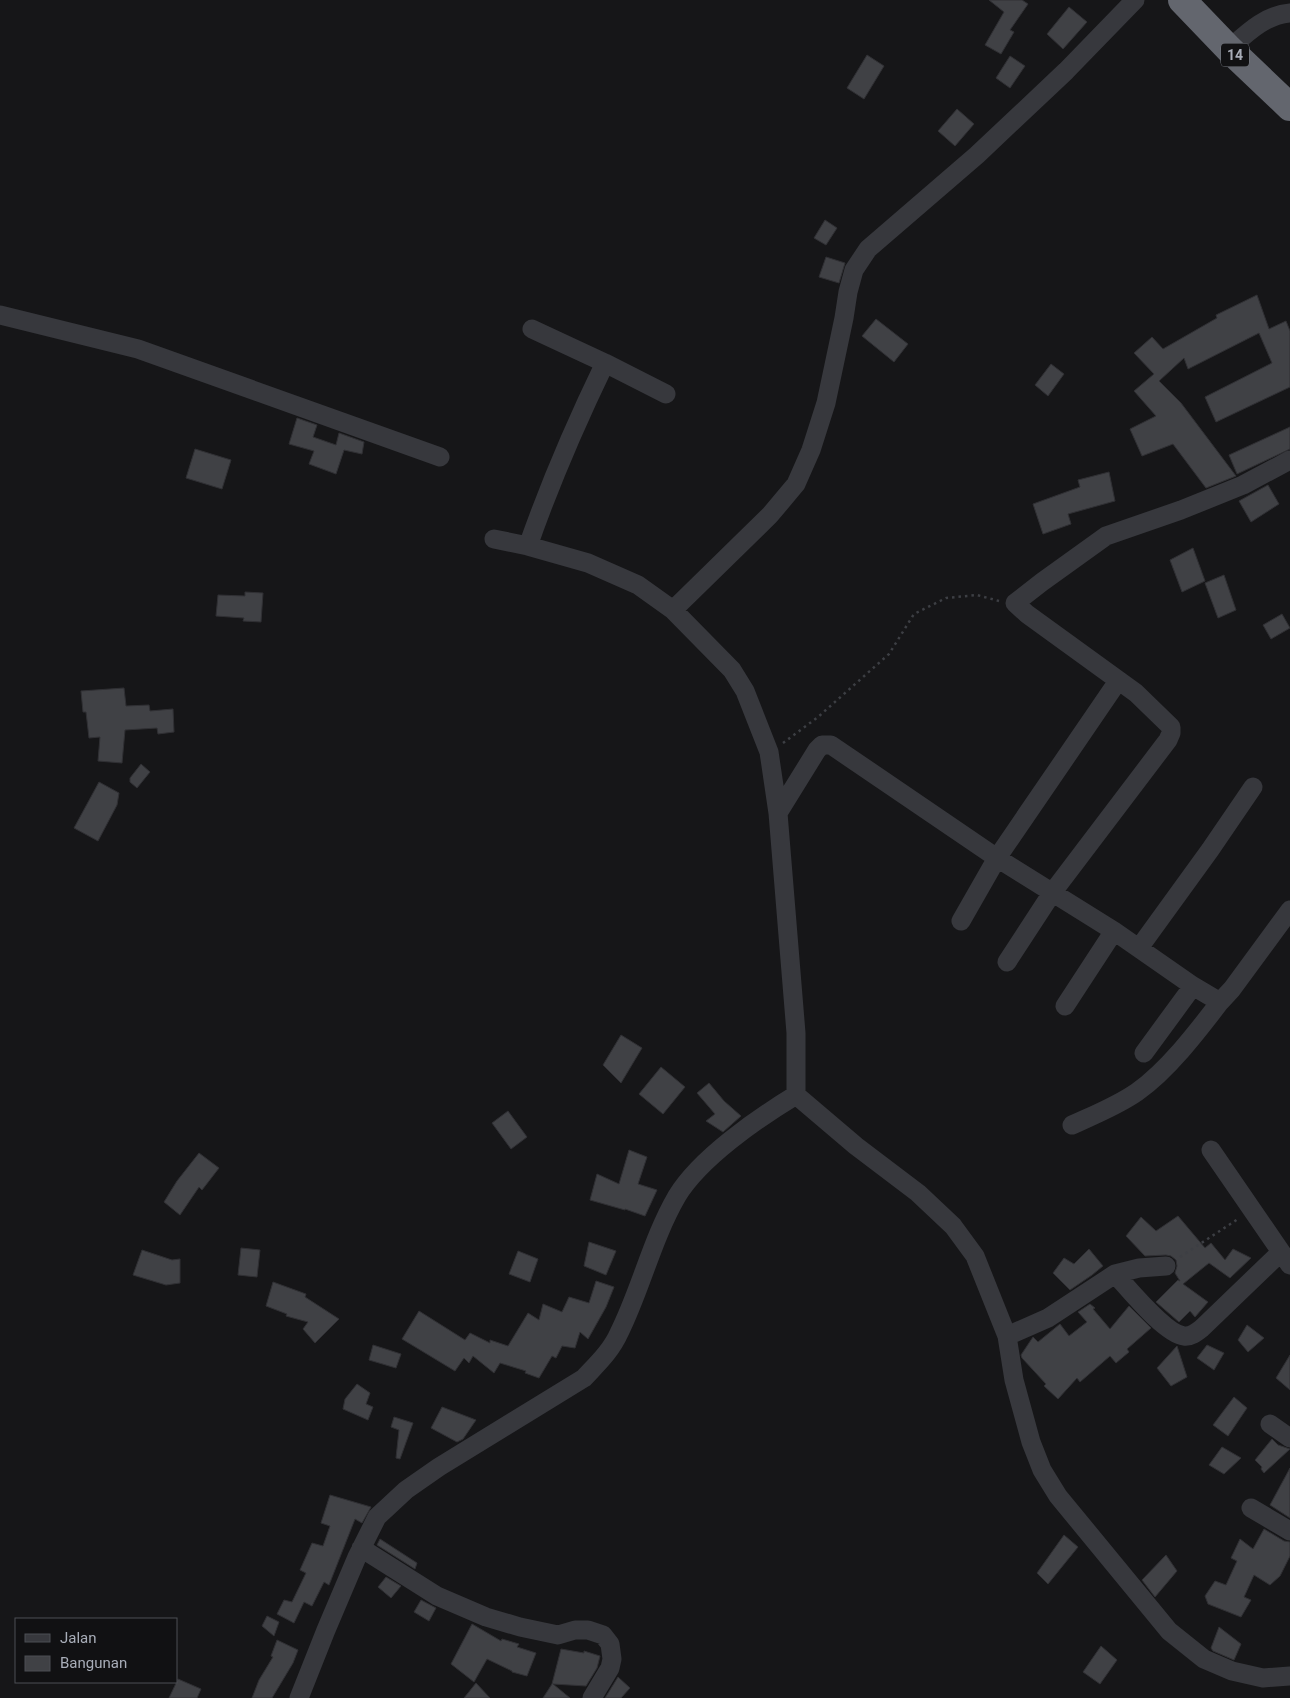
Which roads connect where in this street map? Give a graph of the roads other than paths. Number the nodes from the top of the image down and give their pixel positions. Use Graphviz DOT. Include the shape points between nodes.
graph roads {
  1 [pos="1135,0"];
  2 [pos="1182,0"];
  3 [pos="1290,13"];
  4 [pos="1229,49"];
  5 [pos="1290,108"];
  6 [pos="0,315"];
  7 [pos="532,329"];
  8 [pos="605,363"];
  9 [pos="666,394"];
  10 [pos="440,457"];
  11 [pos="1290,461"];
  12 [pos="494,539"];
  13 [pos="528,546"];
  14 [pos="673,610"];
  15 [pos="1118,681"];
  16 [pos="1253,787"];
  17 [pos="778,813"];
  18 [pos="997,858"];
  19 [pos="1052,893"];
  20 [pos="1290,910"];
  21 [pos="961,920"];
  22 [pos="1114,931"];
  23 [pos="1139,948"];
  24 [pos="1007,962"];
  25 [pos="1193,986"];
  26 [pos="1220,1002"];
  27 [pos="1065,1006"];
  28 [pos="1144,1053"];
  29 [pos="796,1095"];
  30 [pos="1072,1125"];
  31 [pos="1211,1150"];
  32 [pos="1285,1258"];
  33 [pos="1166,1266"];
  34 [pos="1115,1274"];
  35 [pos="1007,1336"];
  36 [pos="1270,1424"];
  37 [pos="1290,1438"];
  38 [pos="1251,1508"];
  39 [pos="1290,1532"];
  40 [pos="361,1548"];
  41 [pos="1290,1676"];
  42 [pos="299,1698"];
  43 [pos="592,1698"];
  1 -- 14 [label="street" via="977,156 868,249 854,270 826,403 796,484 770,515"];
  2 -- 4 [label="highway, 14"];
  3 -- 4 [label="street" via="1256,25"];
  4 -- 5 [label="highway, 14"];
  6 -- 10 [label="street" via="138,349"];
  7 -- 8 [label="street"];
  8 -- 9 [label="street"];
  8 -- 13 [label="street" via="570,435"];
  11 -- 15 [label="street" via="1181,510 1106,536 1015,603"];
  12 -- 13 [label="street"];
  13 -- 14 [label="street" via="588,563 638,585"];
  14 -- 17 [label="street" via="732,670 745,691 769,752"];
  15 -- 18 [label="street"];
  15 -- 19 [label="street" via="1166,721 1171,733"];
  16 -- 23 [label="street"];
  17 -- 18 [label="street" via="817,750 827,744"];
  17 -- 29 [label="street" via="796,1033"];
  18 -- 19 [label="street"];
  18 -- 21 [label="street"];
  19 -- 22 [label="street"];
  19 -- 24 [label="street"];
  20 -- 26 [label="street"];
  22 -- 23 [label="street"];
  22 -- 27 [label="street"];
  23 -- 25 [label="street"];
  25 -- 26 [label="street"];
  25 -- 28 [label="street"];
  26 -- 30 [label="street" via="1165,1066 1137,1092"];
  29 -- 35 [label="street" via="918,1193 953,1226 975,1256"];
  29 -- 40 [label="street" via="707,1160 678,1195 655,1240 618,1335 584,1378 406,1490 377,1517"];
  31 -- 32 [label="street"];
  32 -- 34 [label="street" via="1202,1328 1188,1336 1167,1328"];
  33 -- 34 [label="street"];
  34 -- 35 [label="street" via="1048,1318"];
  35 -- 41 [label="street" via="1014,1380 1042,1470 1070,1512 1169,1631 1204,1659 1232,1671 1263,1678"];
  36 -- 37 [label="street"];
  38 -- 39 [label="street"];
  40 -- 42 [label="street"];
  40 -- 43 [label="street" via="437,1596 486,1617 558,1635 575,1630 603,1635 610,1644 612,1659"];
}
